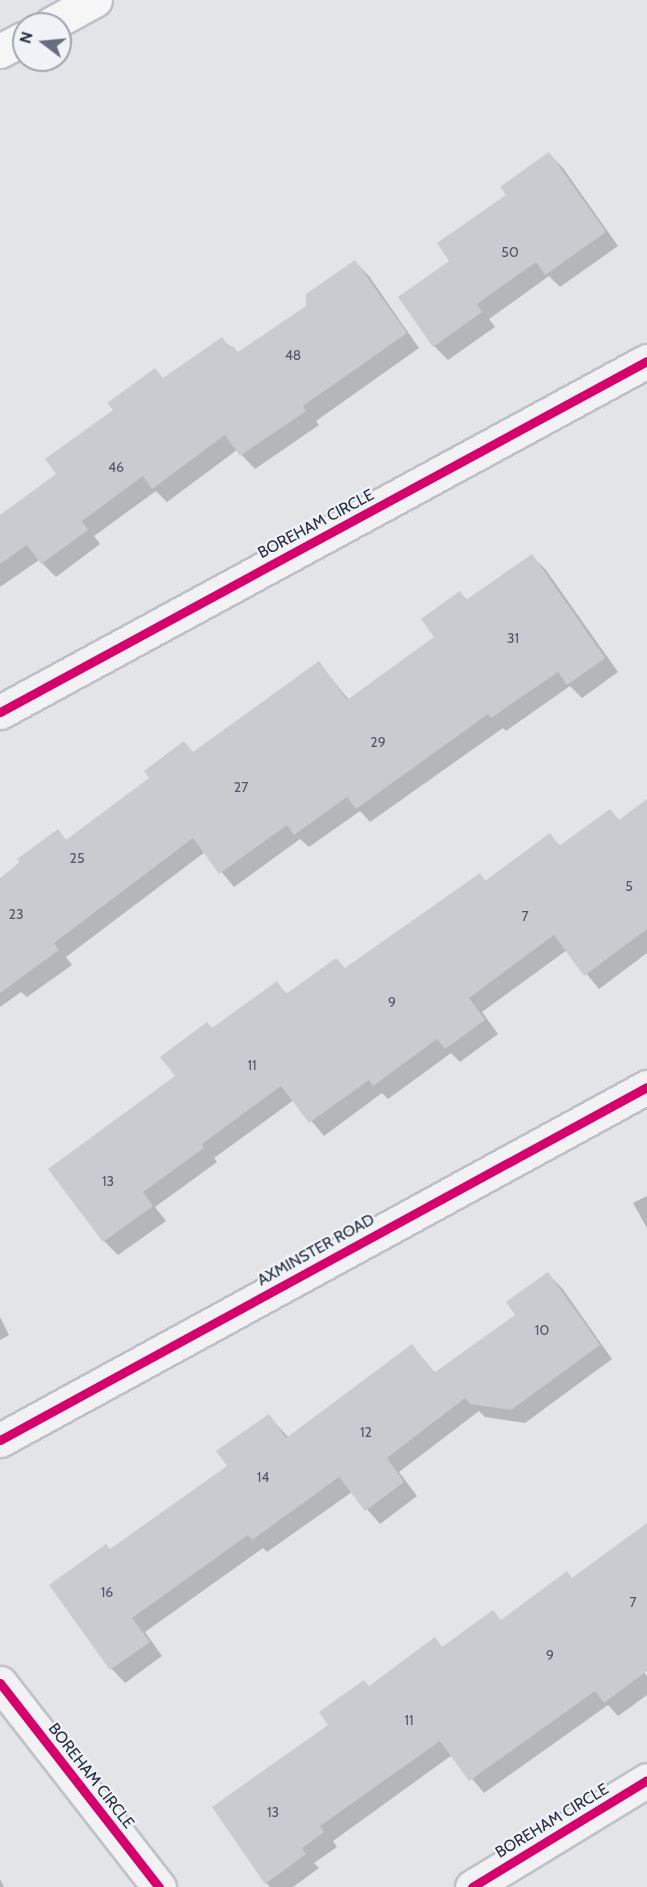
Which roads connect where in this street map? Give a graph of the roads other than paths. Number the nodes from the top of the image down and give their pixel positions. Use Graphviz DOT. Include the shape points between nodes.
graph roads {
  1 [pos="95,0"];
  2 [pos="72,13"];
  3 [pos="647,361"];
  4 [pos="0,712"];
  5 [pos="647,1087"];
  6 [pos="0,1440"];
  7 [pos="0,1683"];
  8 [pos="647,1780"];
  9 [pos="159,1887"];
  10 [pos="472,1887"];
  1 -- 2 [label="main road"];
  3 -- 4 [label="street, BOREHAM CIRCLE"];
  5 -- 6 [label="street, AXMINSTER ROAD"];
  7 -- 9 [label="street, BOREHAM CIRCLE"];
  8 -- 10 [label="street, BOREHAM CIRCLE"];
}
